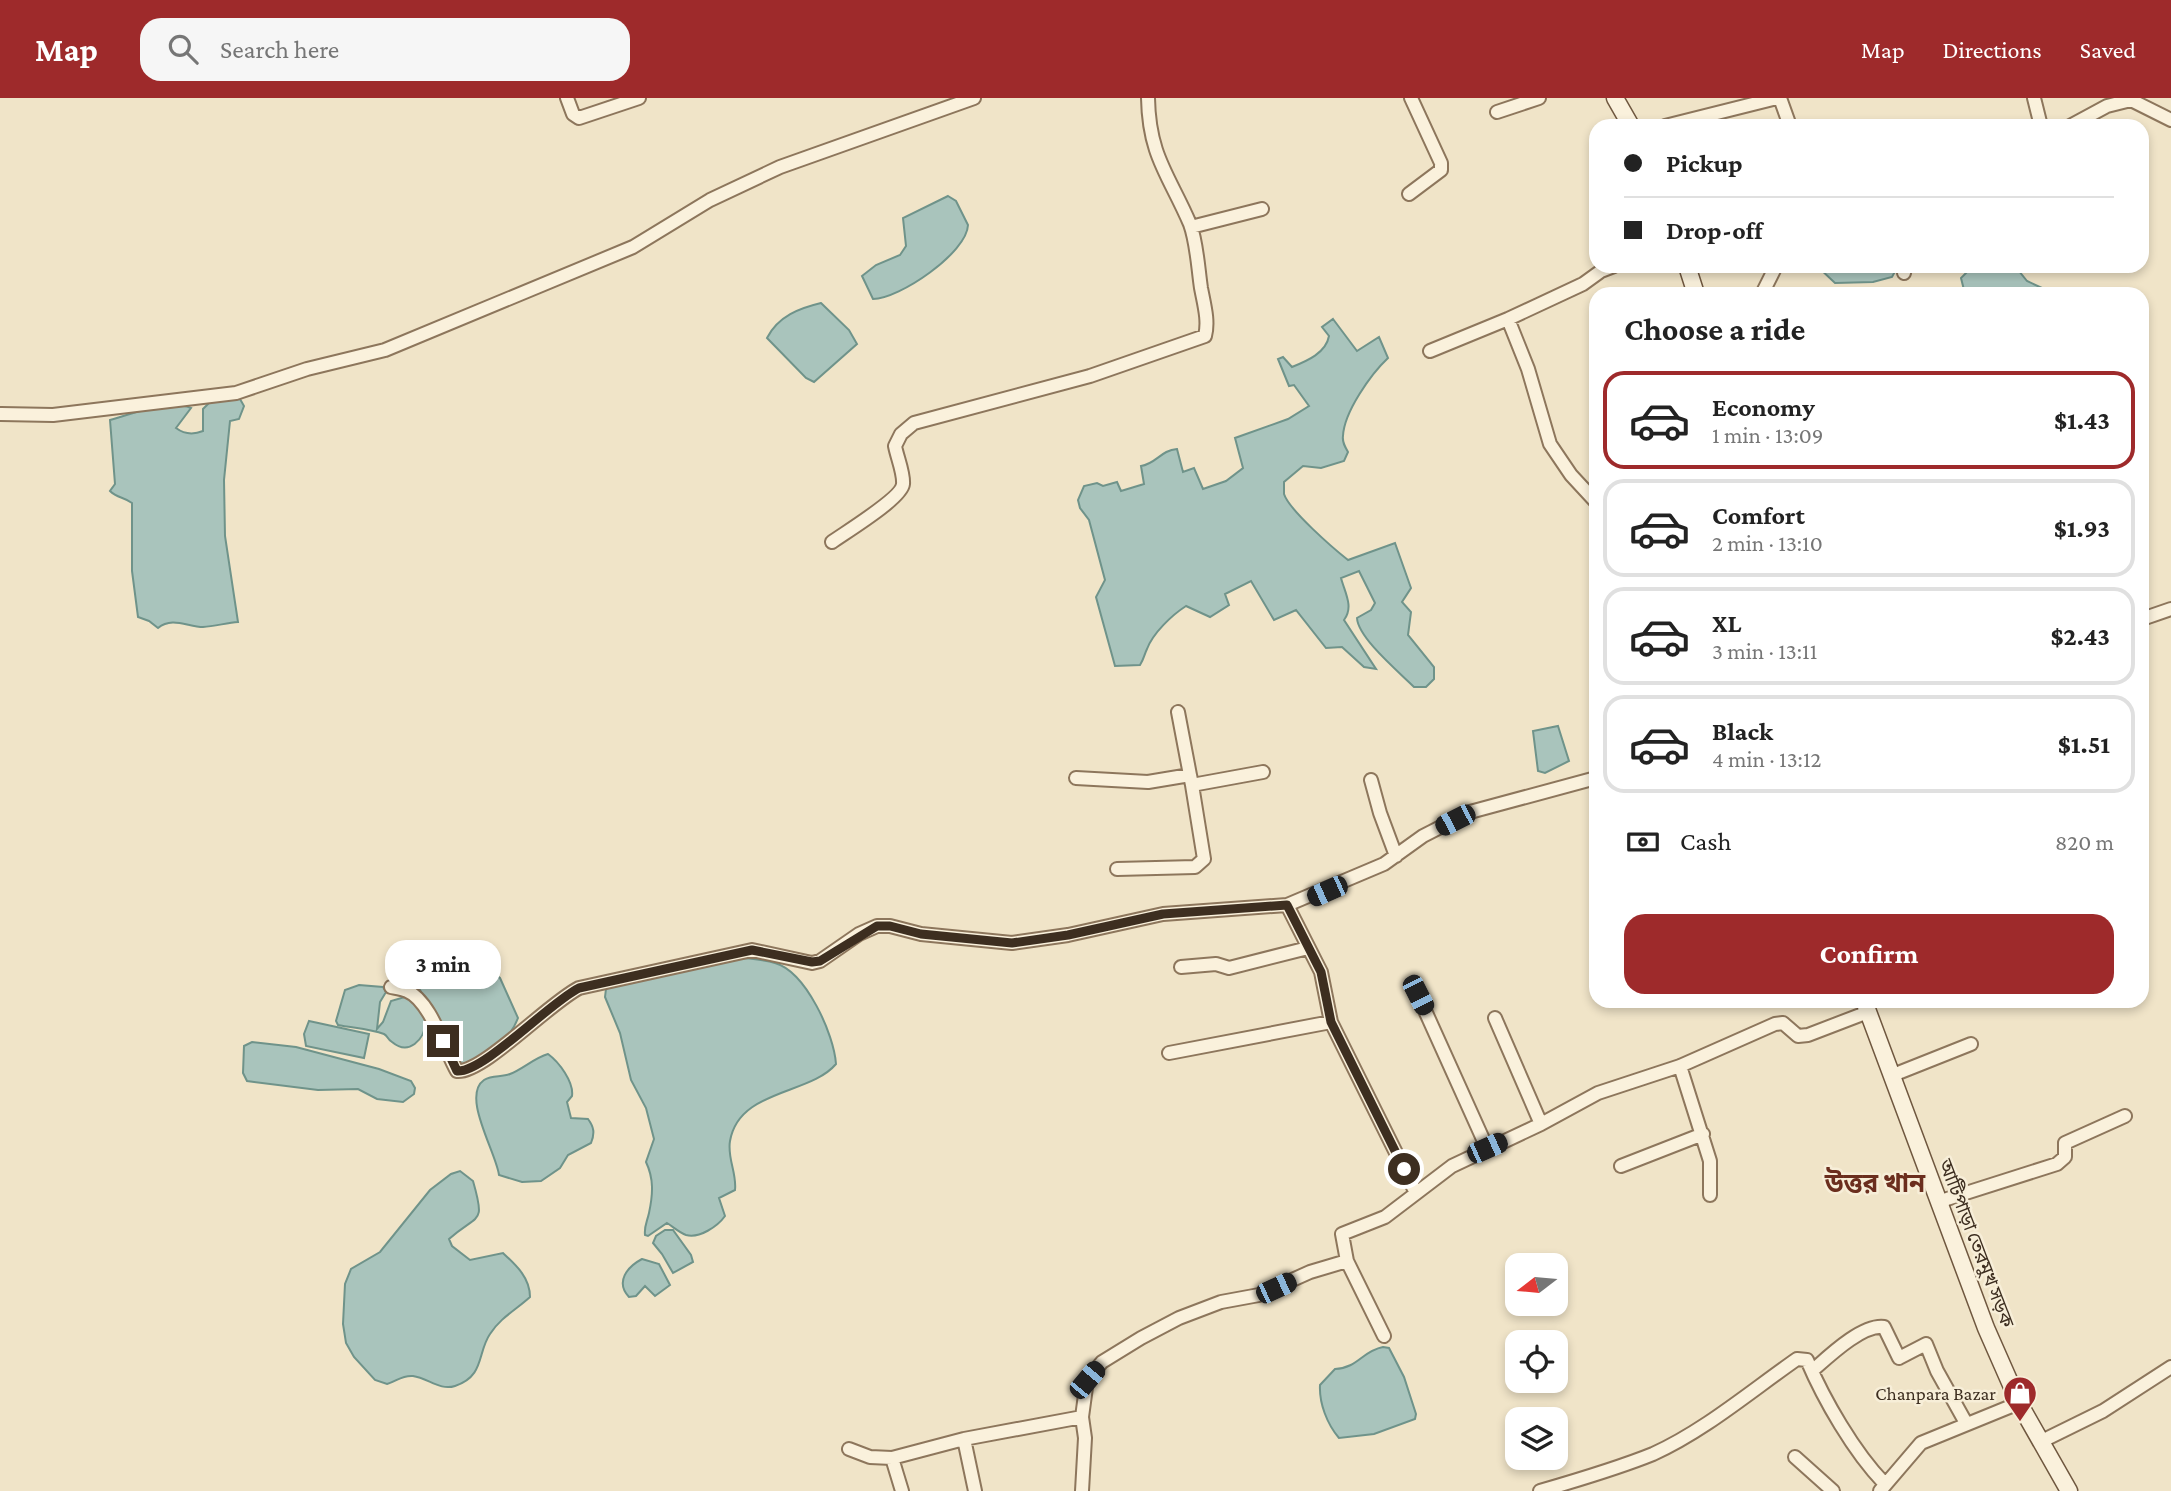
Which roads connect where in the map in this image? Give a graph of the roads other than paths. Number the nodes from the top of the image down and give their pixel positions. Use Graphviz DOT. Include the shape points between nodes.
graph roads {
  1 [pos="567,98"];
  2 [pos="639,98"];
  3 [pos="974,98"];
  4 [pos="1148,98"];
  5 [pos="1411,98"];
  6 [pos="1539,98"];
  7 [pos="1615,98"];
  8 [pos="1779,98"];
  9 [pos="2034,98"];
  10 [pos="2132,99"];
  11 [pos="1497,112"];
  12 [pos="1627,119"];
  13 [pos="1694,119"];
  14 [pos="1787,119"];
  15 [pos="2039,119"];
  16 [pos="2083,119"];
  17 [pos="2171,120"];
  18 [pos="1409,194"];
  19 [pos="1262,209"];
  20 [pos="1191,227"];
  21 [pos="1598,273"];
  22 [pos="1508,319"];
  23 [pos="1430,351"];
  24 [pos="1,414"];
  25 [pos="1589,494"];
  26 [pos="832,542"];
  27 [pos="2171,609"];
  28 [pos="2149,617"];
  29 [pos="1178,712"];
  30 [pos="1263,772"];
  31 [pos="1076,778"];
  32 [pos="1191,780"];
  33 [pos="1371,780"];
  34 [pos="1589,780"];
  35 [pos="1396,856"];
  36 [pos="1117,869"];
  37 [pos="1287,905"];
  38 [pos="1308,948"];
  39 [pos="1181,967"];
  40 [pos="391,987"];
  41 [pos="1418,995"];
  42 [pos="1862,1008"];
  43 [pos="1867,1008"];
  44 [pos="1495,1018"];
  45 [pos="1331,1022"];
  46 [pos="1971,1044"];
  47 [pos="1170,1053"];
  48 [pos="1680,1066"];
  49 [pos="1893,1075"];
  50 [pos="2125,1116"];
  51 [pos="1541,1124"];
  52 [pos="1703,1134"];
  53 [pos="1487,1148"];
  54 [pos="1621,1166"];
  55 [pos="1416,1193"];
  56 [pos="1710,1195"];
  57 [pos="1939,1204"];
  58 [pos="1347,1261"];
  59 [pos="1384,1336"];
  60 [pos="2171,1367"];
  61 [pos="1812,1371"];
  62 [pos="2019,1403"];
  63 [pos="1082,1417"];
  64 [pos="1966,1423"];
  65 [pos="964,1439"];
  66 [pos="2040,1442"];
  67 [pos="849,1449"];
  68 [pos="1795,1457"];
  69 [pos="892,1458"];
  70 [pos="1882,1487"];
  71 [pos="902,1491"];
  72 [pos="975,1491"];
  73 [pos="1082,1491"];
  74 [pos="1540,1491"];
  75 [pos="1833,1491"];
  76 [pos="2069,1491"];
  1 -- 2 [label="street" via="579,117"];
  3 -- 24 [label="street" via="779,167 710,200 633,247 385,350 236,393 53,415"];
  4 -- 20 [label="street" via="1149,124 1163,173"];
  5 -- 18 [label="street" via="1441,170"];
  6 -- 11 [label="street"];
  7 -- 12 [label="main road"];
  8 -- 13 [label="street"];
  8 -- 14 [label="street"];
  9 -- 15 [label="street"];
  10 -- 16 [label="street"];
  10 -- 17 [label="street"];
  19 -- 20 [label="street"];
  20 -- 26 [label="street" via="1205,336 1077,380 914,424 895,446 904,482 898,495"];
  21 -- 22 [label="street"];
  22 -- 23 [label="street"];
  22 -- 25 [label="street" via="1550,444"];
  27 -- 28 [label="street"];
  29 -- 32 [label="street"];
  30 -- 32 [label="street"];
  31 -- 32 [label="street"];
  32 -- 36 [label="street" via="1204,859 1200,864"];
  33 -- 35 [label="street"];
  34 -- 35 [label="street" via="1470,812"];
  35 -- 37 [label="street" via="1368,873"];
  37 -- 38 [label="street"];
  37 -- 40 [label="street" via="1163,914 1012,943 877,926 812,962 764,951 740,953 579,988 466,1072 457,1071 416,996"];
  38 -- 39 [label="street" via="1228,968 1216,964"];
  38 -- 45 [label="street" via="1321,972"];
  41 -- 53 [label="street"];
  42 -- 48 [label="street" via="1808,1035 1798,1036 1783,1023 1775,1024"];
  43 -- 49 [label="main road, আটিপাড়া তেরমুখ সড়ক"];
  44 -- 51 [label="street"];
  45 -- 47 [label="street"];
  45 -- 55 [label="street"];
  46 -- 49 [label="street"];
  48 -- 51 [label="street" via="1598,1093"];
  48 -- 52 [label="street"];
  49 -- 57 [label="main road, আটিপাড়া তেরমুখ সড়ক"];
  50 -- 57 [label="street" via="2065,1143 2065,1157 2057,1164"];
  51 -- 53 [label="street"];
  52 -- 54 [label="street"];
  52 -- 56 [label="street" via="1710,1161"];
  53 -- 55 [label="street" via="1452,1166"];
  55 -- 58 [label="street" via="1385,1217 1342,1234"];
  57 -- 62 [label="main road, আটিপাড়া তেরমুখ সড়ক"];
  58 -- 59 [label="street"];
  58 -- 63 [label="street" via="1259,1296 1220,1302 1141,1338 1102,1362 1087,1380"];
  60 -- 66 [label="street" via="2103,1411"];
  61 -- 64 [label="street" via="1843,1345 1872,1328 1884,1327 1899,1357 1926,1344"];
  61 -- 70 [label="street"];
  61 -- 74 [label="street" via="1807,1360 1797,1359 1655,1453"];
  62 -- 64 [label="street"];
  62 -- 66 [label="main road, আটিপাড়া তেরমুখ সড়ক"];
  63 -- 65 [label="street"];
  63 -- 73 [label="street"];
  64 -- 70 [label="street" via="1921,1443"];
  65 -- 69 [label="street"];
  65 -- 72 [label="street"];
  66 -- 76 [label="main road, আটিপাড়া তেরমুখ সড়ক"];
  67 -- 69 [label="street" via="870,1457"];
  68 -- 75 [label="street"];
  69 -- 71 [label="street"];
}
